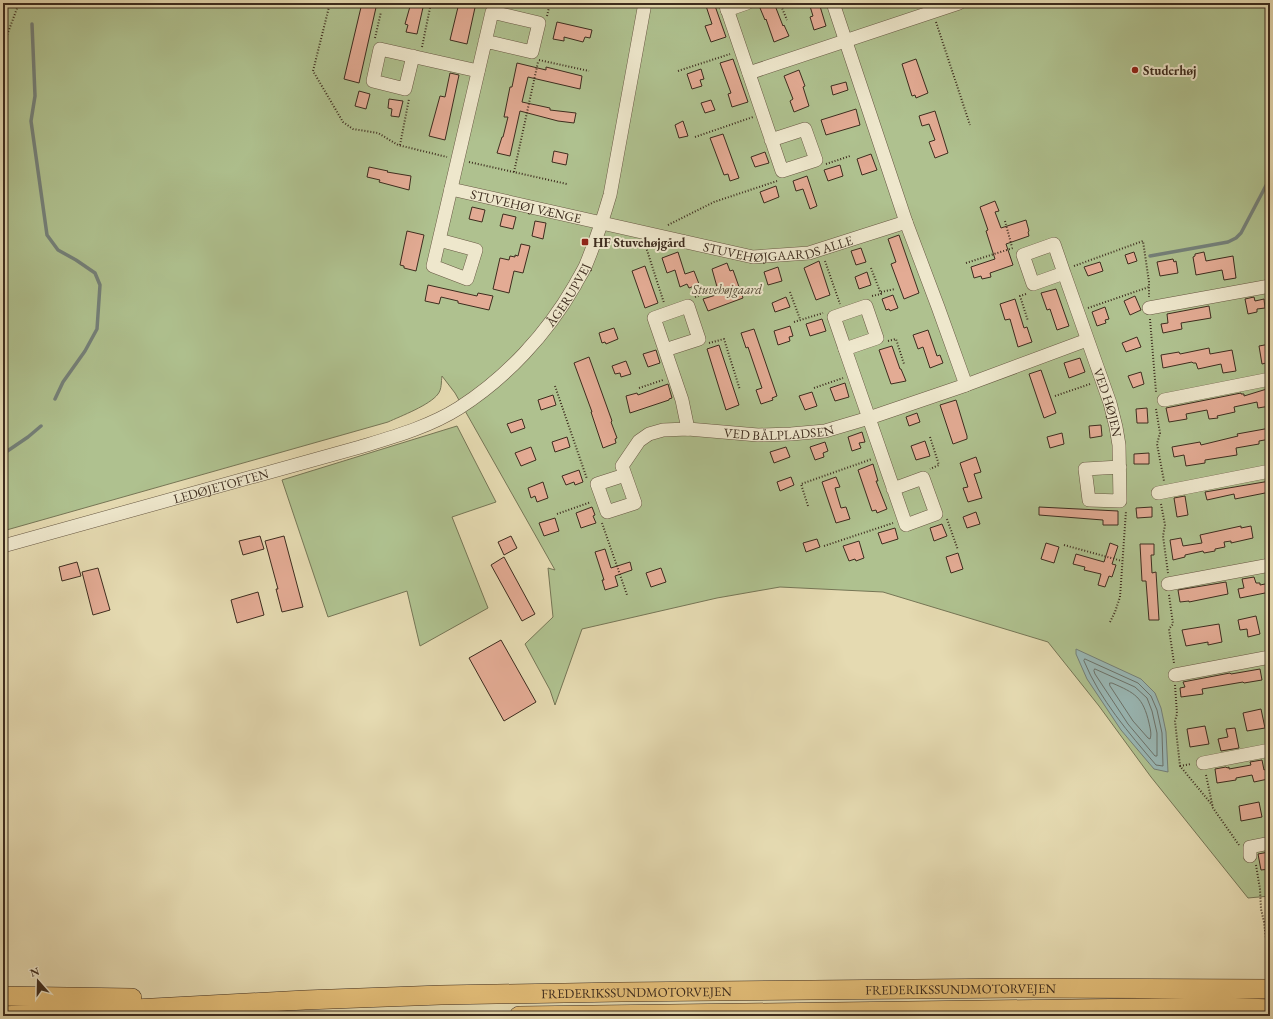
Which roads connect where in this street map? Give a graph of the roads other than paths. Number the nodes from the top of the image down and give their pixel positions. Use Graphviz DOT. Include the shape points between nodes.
graph roads {
  1 [pos="645,3"];
  2 [pos="747,3"];
  3 [pos="833,3"];
  4 [pos="959,3"];
  5 [pos="726,6"];
  6 [pos="845,40"];
  7 [pos="485,41"];
  8 [pos="416,57"];
  9 [pos="478,71"];
  10 [pos="748,73"];
  11 [pos="772,140"];
  12 [pos="451,189"];
  13 [pos="602,222"];
  14 [pos="906,222"];
  15 [pos="439,240"];
  16 [pos="1063,271"];
  17 [pos="1270,286"];
  18 [pos="1149,308"];
  19 [pos="1087,340"];
  20 [pos="845,349"];
  21 [pos="665,350"];
  22 [pos="1270,379"];
  23 [pos="966,385"];
  24 [pos="1160,400"];
  25 [pos="869,418"];
  26 [pos="436,420"];
  27 [pos="688,429"];
  28 [pos="1120,467"];
  29 [pos="1270,471"];
  30 [pos="625,475"];
  31 [pos="893,489"];
  32 [pos="1158,493"];
  33 [pos="3,546"];
  34 [pos="1270,565"];
  35 [pos="1168,584"];
  36 [pos="1270,657"];
  37 [pos="1175,675"];
  38 [pos="1270,750"];
  39 [pos="1203,763"];
  40 [pos="1270,843"];
  41 [pos="1250,856"];
  42 [pos="1270,989"];
  43 [pos="3,996"];
  44 [pos="305,1000"];
  45 [pos="1270,1008"];
  46 [pos="3,1016"];
  47 [pos="519,1016"];
  1 -- 13 [label="street, ÅGERUPVEJ" via="610,195"];
  2 -- 5 [label="street"];
  3 -- 6 [label="street"];
  4 -- 6 [label="street"];
  5 -- 10 [label="street"];
  6 -- 10 [label="street"];
  6 -- 14 [label="street"];
  7 -- 9 [label="street"];
  8 -- 8 [label="street" via="380,48 373,81 405,89"];
  8 -- 9 [label="street"];
  9 -- 12 [label="street"];
  10 -- 11 [label="street"];
  11 -- 11 [label="street" via="782,172 816,160 805,129"];
  12 -- 13 [label="street, STUVEHØJ VÆNGE"];
  12 -- 15 [label="street"];
  13 -- 14 [label="street, STUVEHØJGAARDS ALLE" via="753,257 809,253"];
  13 -- 26 [label="street, ÅGERUPVEJ" via="585,268 542,333 516,362 489,386"];
  14 -- 23 [label="street"];
  16 -- 16 [label="street, VED HØJEN" via="1054,244 1018,251 1033,284"];
  16 -- 19 [label="street, VED HØJEN"];
  17 -- 18 [label="street"];
  19 -- 23 [label="street"];
  19 -- 28 [label="street, VED HØJEN" via="1110,403 1119,446"];
  20 -- 20 [label="street" via="834,317 866,306 877,337"];
  20 -- 25 [label="street"];
  21 -- 21 [label="street" via="654,318 688,306 699,339"];
  21 -- 27 [label="street" via="682,400"];
  22 -- 24 [label="street"];
  23 -- 25 [label="street, VED BÅLPLADSEN"];
  25 -- 27 [label="street, VED BÅLPLADSEN" via="825,431 791,434 758,435"];
  25 -- 31 [label="street"];
  26 -- 33 [label="street, LEDØJETOFTEN" via="400,435 360,447"];
  27 -- 30 [label="street, VED BÅLPLADSEN" via="663,430 648,434 639,441 622,466"];
  28 -- 28 [label="street, VED HØJEN" via="1085,469 1089,500 1120,501"];
  29 -- 32 [label="street"];
  30 -- 30 [label="street, VED BÅLPLADSEN" via="597,484 607,512 635,503"];
  31 -- 31 [label="street" via="906,525 936,514 923,478"];
  34 -- 35 [label="street"];
  36 -- 37 [label="street"];
  38 -- 39 [label="street"];
  40 -- 41 [label="street" via="1250,847"];
  42 -- 44 [label="highway, FREDERIKSSUNDMOTORVEJEN" via="1019,988 629,992"];
  43 -- 44 [label="highway"];
  44 -- 46 [label="highway, FREDERIKSSUNDMOTORVEJEN"];
  45 -- 47 [label="highway, FREDERIKSSUNDMOTORVEJEN"];
}
